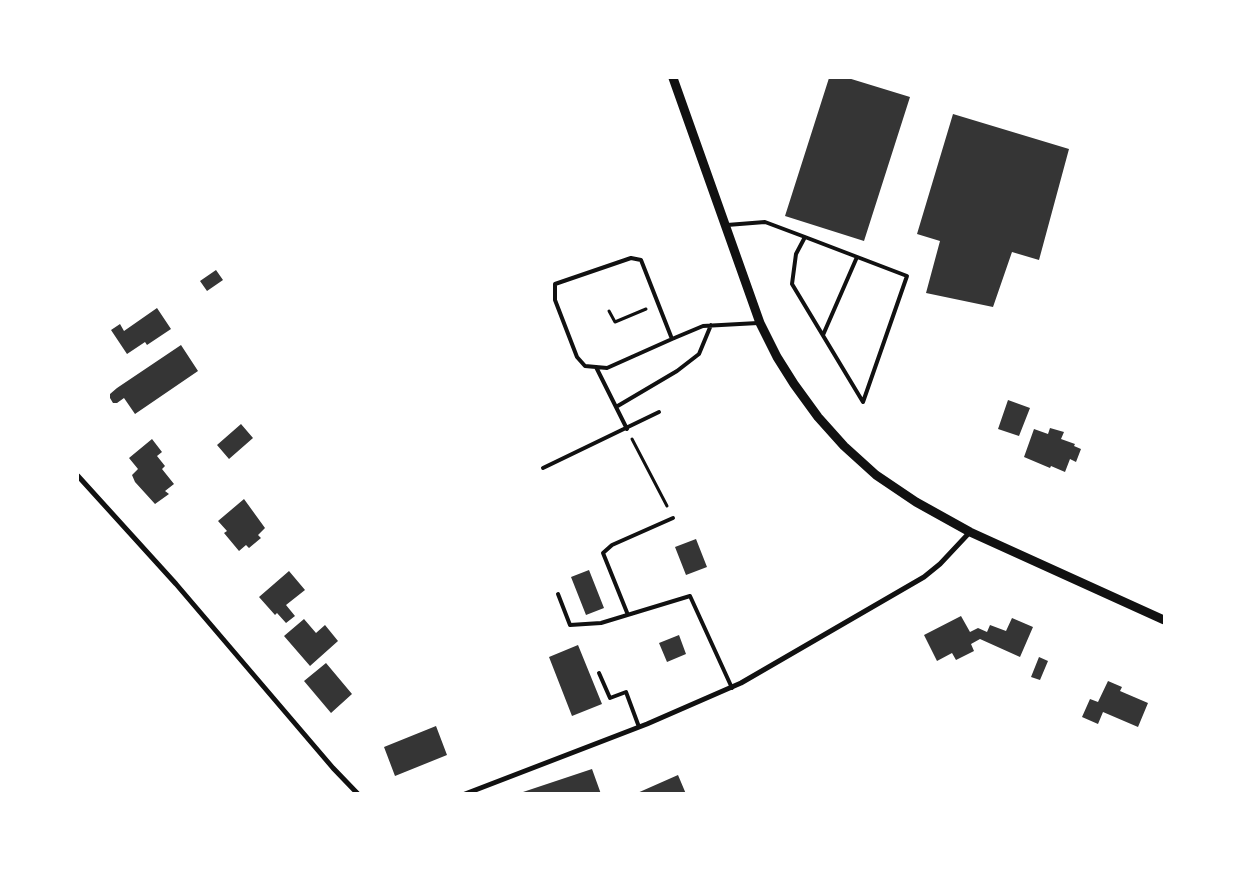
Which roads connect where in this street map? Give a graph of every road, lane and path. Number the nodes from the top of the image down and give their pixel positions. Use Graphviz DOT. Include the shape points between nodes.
graph roads {
  1 [pos="673,78"];
  2 [pos="724,225"];
  3 [pos="805,237"];
  4 [pos="857,257"];
  5 [pos="658,304"];
  6 [pos="609,311"];
  7 [pos="760,323"];
  8 [pos="711,325"];
  9 [pos="823,335"];
  10 [pos="672,339"];
  11 [pos="596,367"];
  12 [pos="616,407"];
  13 [pos="659,412"];
  14 [pos="627,429"];
  15 [pos="543,468"];
  16 [pos="78,476"];
  17 [pos="673,518"];
  18 [pos="970,532"];
  19 [pos="558,594"];
  20 [pos="628,615"];
  21 [pos="1164,620"];
  22 [pos="599,673"];
  23 [pos="732,688"];
  24 [pos="639,727"];
  25 [pos="358,794"];
  26 [pos="465,794"];
  1 -- 2 [label="street"];
  2 -- 3 [label="lane" via="765,222"];
  2 -- 7 [label="street"];
  3 -- 4 [label="lane"];
  3 -- 9 [label="lane" via="796,254 792,284"];
  4 -- 9 [label="lane"];
  4 -- 9 [label="lane" via="907,276 863,402"];
  5 -- 6 [label="path" via="614,322"];
  5 -- 10 [label="lane"];
  5 -- 11 [label="lane" via="641,260 630,258 555,284 555,300 577,357 585,366"];
  7 -- 8 [label="lane"];
  7 -- 18 [label="street" via="794,384 844,446 876,475"];
  8 -- 10 [label="lane"];
  8 -- 12 [label="lane" via="699,354"];
  10 -- 11 [label="lane" via="607,368"];
  11 -- 12 [label="lane"];
  12 -- 14 [label="lane"];
  13 -- 14 [label="lane"];
  14 -- 15 [label="lane"];
  14 -- 17 [label="path"];
  16 -- 25 [label="street"];
  17 -- 20 [label="lane" via="612,545 603,553"];
  18 -- 21 [label="street"];
  18 -- 23 [label="street" via="924,577"];
  19 -- 20 [label="lane" via="570,625 601,623"];
  20 -- 23 [label="lane" via="690,596"];
  22 -- 24 [label="lane" via="610,698 626,692"];
  23 -- 24 [label="street"];
  24 -- 26 [label="street"];
}
